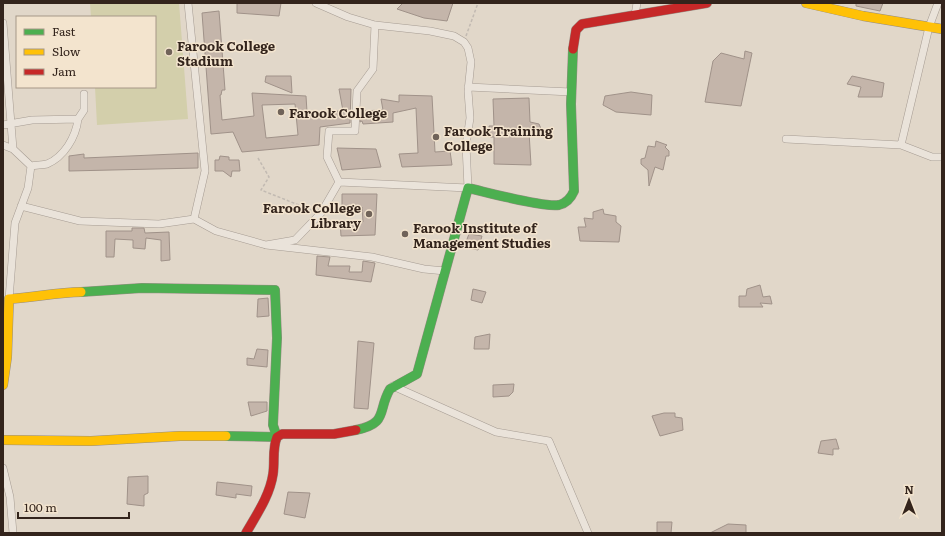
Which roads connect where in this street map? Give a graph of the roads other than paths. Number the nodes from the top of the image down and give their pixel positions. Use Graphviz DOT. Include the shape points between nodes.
graph roads {
  1 [pos="188,3"];
  2 [pos="316,3"];
  3 [pos="637,3"];
  4 [pos="707,3"];
  5 [pos="806,3"];
  6 [pos="938,3"];
  7 [pos="635,14"];
  8 [pos="3,23"];
  9 [pos="375,25"];
  10 [pos="929,27"];
  11 [pos="942,29"];
  12 [pos="468,88"];
  13 [pos="571,92"];
  14 [pos="84,94"];
  15 [pos="78,119"];
  16 [pos="11,123"];
  17 [pos="3,125"];
  18 [pos="786,139"];
  19 [pos="901,145"];
  20 [pos="3,146"];
  21 [pos="13,149"];
  22 [pos="942,156"];
  23 [pos="31,166"];
  24 [pos="338,182"];
  25 [pos="468,188"];
  26 [pos="21,206"];
  27 [pos="194,219"];
  28 [pos="266,245"];
  29 [pos="445,271"];
  30 [pos="9,299"];
  31 [pos="3,385"];
  32 [pos="393,386"];
  33 [pos="276,437"];
  34 [pos="3,440"];
  35 [pos="3,468"];
  36 [pos="13,533"];
  37 [pos="246,533"];
  38 [pos="588,533"];
  1 -- 27 [label="street" via="205,171"];
  2 -- 9 [label="street"];
  3 -- 7 [label="street"];
  4 -- 7 [label="main road"];
  5 -- 10 [label="main road"];
  6 -- 10 [label="street"];
  7 -- 13 [label="main road" via="592,21 582,24 576,30"];
  8 -- 16 [label="street"];
  9 -- 12 [label="street" via="430,31 454,36 464,42 471,62"];
  9 -- 24 [label="street" via="373,69 357,91 356,132 329,132 328,157"];
  10 -- 11 [label="main road"];
  10 -- 19 [label="street"];
  12 -- 13 [label="street"];
  12 -- 25 [label="street"];
  13 -- 25 [label="main road" via="574,191 566,204 544,205"];
  14 -- 15 [label="street" via="84,110"];
  15 -- 16 [label="street"];
  15 -- 23 [label="street" via="67,149 47,164"];
  16 -- 17 [label="street"];
  16 -- 21 [label="street"];
  18 -- 19 [label="street"];
  19 -- 22 [label="street" via="932,157"];
  20 -- 21 [label="street"];
  21 -- 23 [label="street"];
  23 -- 26 [label="street" via="28,188"];
  24 -- 25 [label="street"];
  24 -- 28 [label="street" via="321,213 295,240"];
  25 -- 29 [label="main road"];
  26 -- 27 [label="street" via="80,220 159,224"];
  26 -- 30 [label="street" via="16,223"];
  27 -- 28 [label="street" via="216,231"];
  28 -- 29 [label="street" via="372,257"];
  29 -- 32 [label="main road" via="417,374 410,380"];
  30 -- 31 [label="main road"];
  30 -- 33 [label="main road" via="57,292 275,290 277,338 273,425"];
  32 -- 33 [label="main road" via="388,393 382,416 372,425 326,434 282,434"];
  32 -- 38 [label="street" via="496,432 549,441"];
  33 -- 34 [label="main road" via="180,436"];
  33 -- 37 [label="main road" via="270,488"];
  35 -- 36 [label="street" via="10,497"];
}
